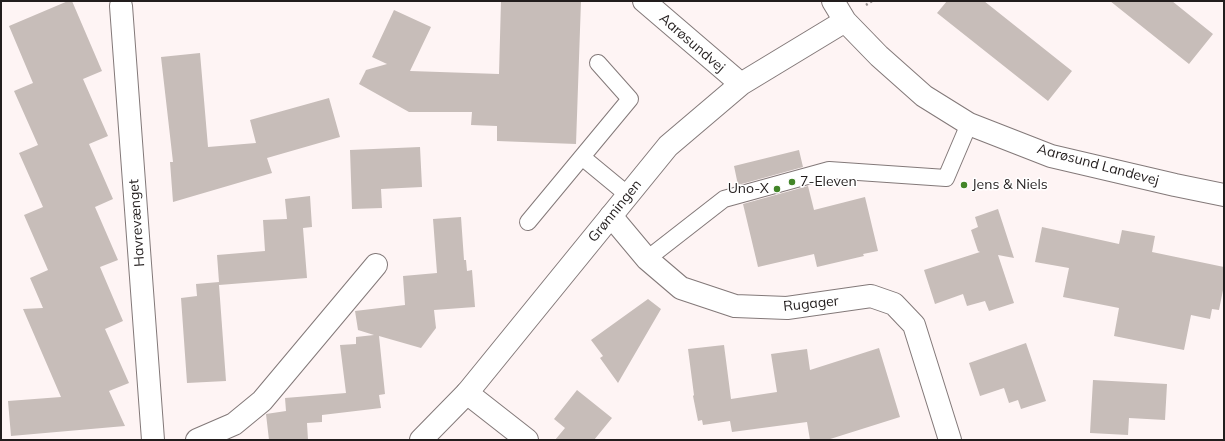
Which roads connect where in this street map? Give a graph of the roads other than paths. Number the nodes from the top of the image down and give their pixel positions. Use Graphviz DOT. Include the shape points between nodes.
graph roads {
  1 [pos="644,1"];
  2 [pos="832,1"];
  3 [pos="121,6"];
  4 [pos="845,20"];
  5 [pos="598,63"];
  6 [pos="741,84"];
  7 [pos="969,124"];
  8 [pos="582,157"];
  9 [pos="628,195"];
  10 [pos="1224,195"];
  11 [pos="611,216"];
  12 [pos="528,222"];
  13 [pos="647,259"];
  14 [pos="376,265"];
  15 [pos="468,393"];
  16 [pos="153,440"];
  17 [pos="197,440"];
  18 [pos="421,440"];
  19 [pos="527,440"];
  20 [pos="950,440"];
  1 -- 6 [label="street, Aarøsundvej"];
  2 -- 4 [label="street, Aarøsund Landevej"];
  3 -- 16 [label="street, Havrevænget"];
  4 -- 6 [label="street, Grønningen"];
  4 -- 7 [label="street, Aarøsund Landevej" via="879,56 924,96"];
  5 -- 8 [label="lane" via="630,99"];
  6 -- 9 [label="street, Grønningen" via="668,146"];
  7 -- 10 [label="street, Aarøsund Landevej" via="1051,156"];
  7 -- 13 [label="lane" via="946,178 829,170 724,200"];
  8 -- 9 [label="lane"];
  8 -- 12 [label="lane"];
  9 -- 11 [label="street, Grønningen"];
  11 -- 13 [label="street, Rugager"];
  11 -- 15 [label="street, Grønningen"];
  13 -- 20 [label="street, Rugager" via="681,288 735,306 787,308 872,296 894,304 914,326"];
  14 -- 17 [label="street" via="262,401 234,424"];
  15 -- 18 [label="street, Grønningen"];
  15 -- 19 [label="street"];
}
